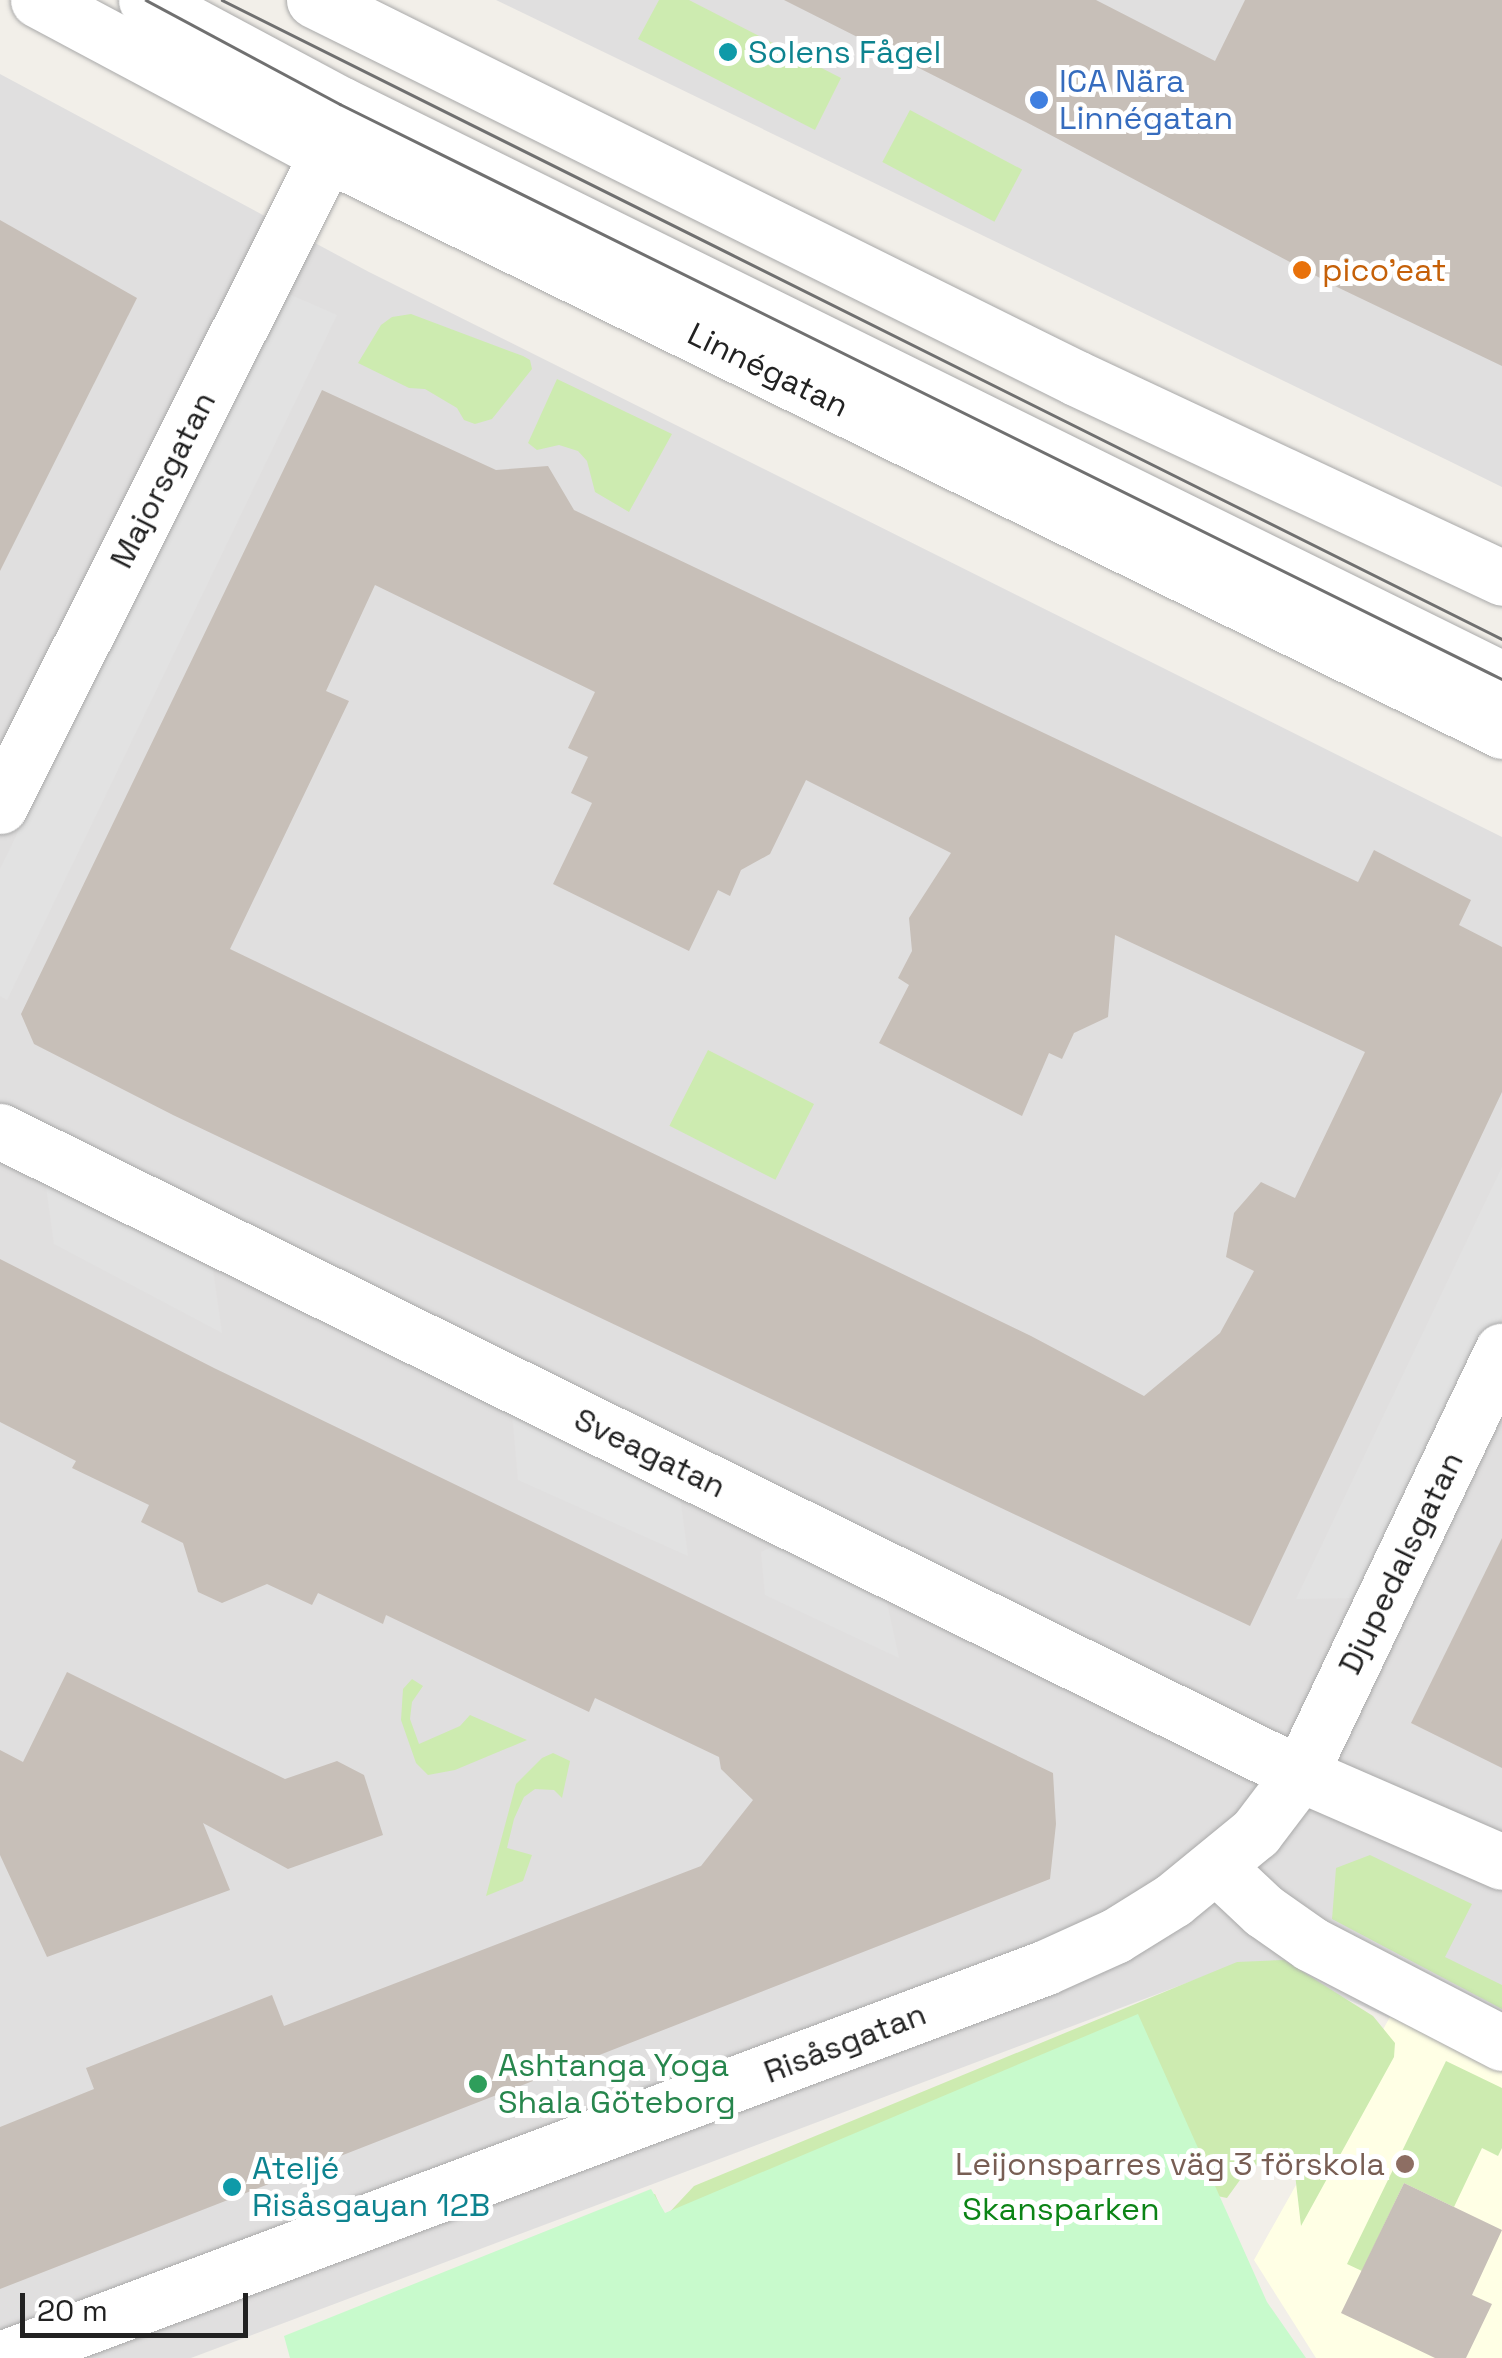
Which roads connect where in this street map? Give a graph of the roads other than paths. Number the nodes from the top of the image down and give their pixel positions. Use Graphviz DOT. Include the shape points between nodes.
graph roads {
  1 [pos="38,0"];
  2 [pos="146,0"];
  3 [pos="222,0"];
  4 [pos="314,0"];
  5 [pos="389,18"];
  6 [pos="327,154"];
  7 [pos="1502,578"];
  8 [pos="1502,639"];
  9 [pos="1502,679"];
  10 [pos="1502,730"];
  11 [pos="0,806"];
  12 [pos="0,1131"];
  13 [pos="1501,1357"];
  14 [pos="1300,1774"];
  15 [pos="1502,1862"];
  16 [pos="1216,1866"];
  17 [pos="1502,2042"];
  18 [pos="2,2358"];
  1 -- 6 [label="street, Linnégatan"];
  2 -- 9 [label="street" via="340,104"];
  3 -- 8 [label="street"];
  4 -- 5 [label="street"];
  5 -- 7 [label="street" via="1059,370"];
  6 -- 10 [label="street, Linnégatan"];
  6 -- 11 [label="street, Majorsgatan"];
  12 -- 14 [label="street, Sveagatan"];
  13 -- 14 [label="street, Djupedalsgatan"];
  14 -- 15 [label="street, Sveagatan"];
  14 -- 16 [label="street, Risåsgatan" via="1256,1832"];
  16 -- 17 [label="street" via="1311,1944"];
  16 -- 18 [label="street, Risåsgatan" via="1115,1936 1044,1968"];
}
